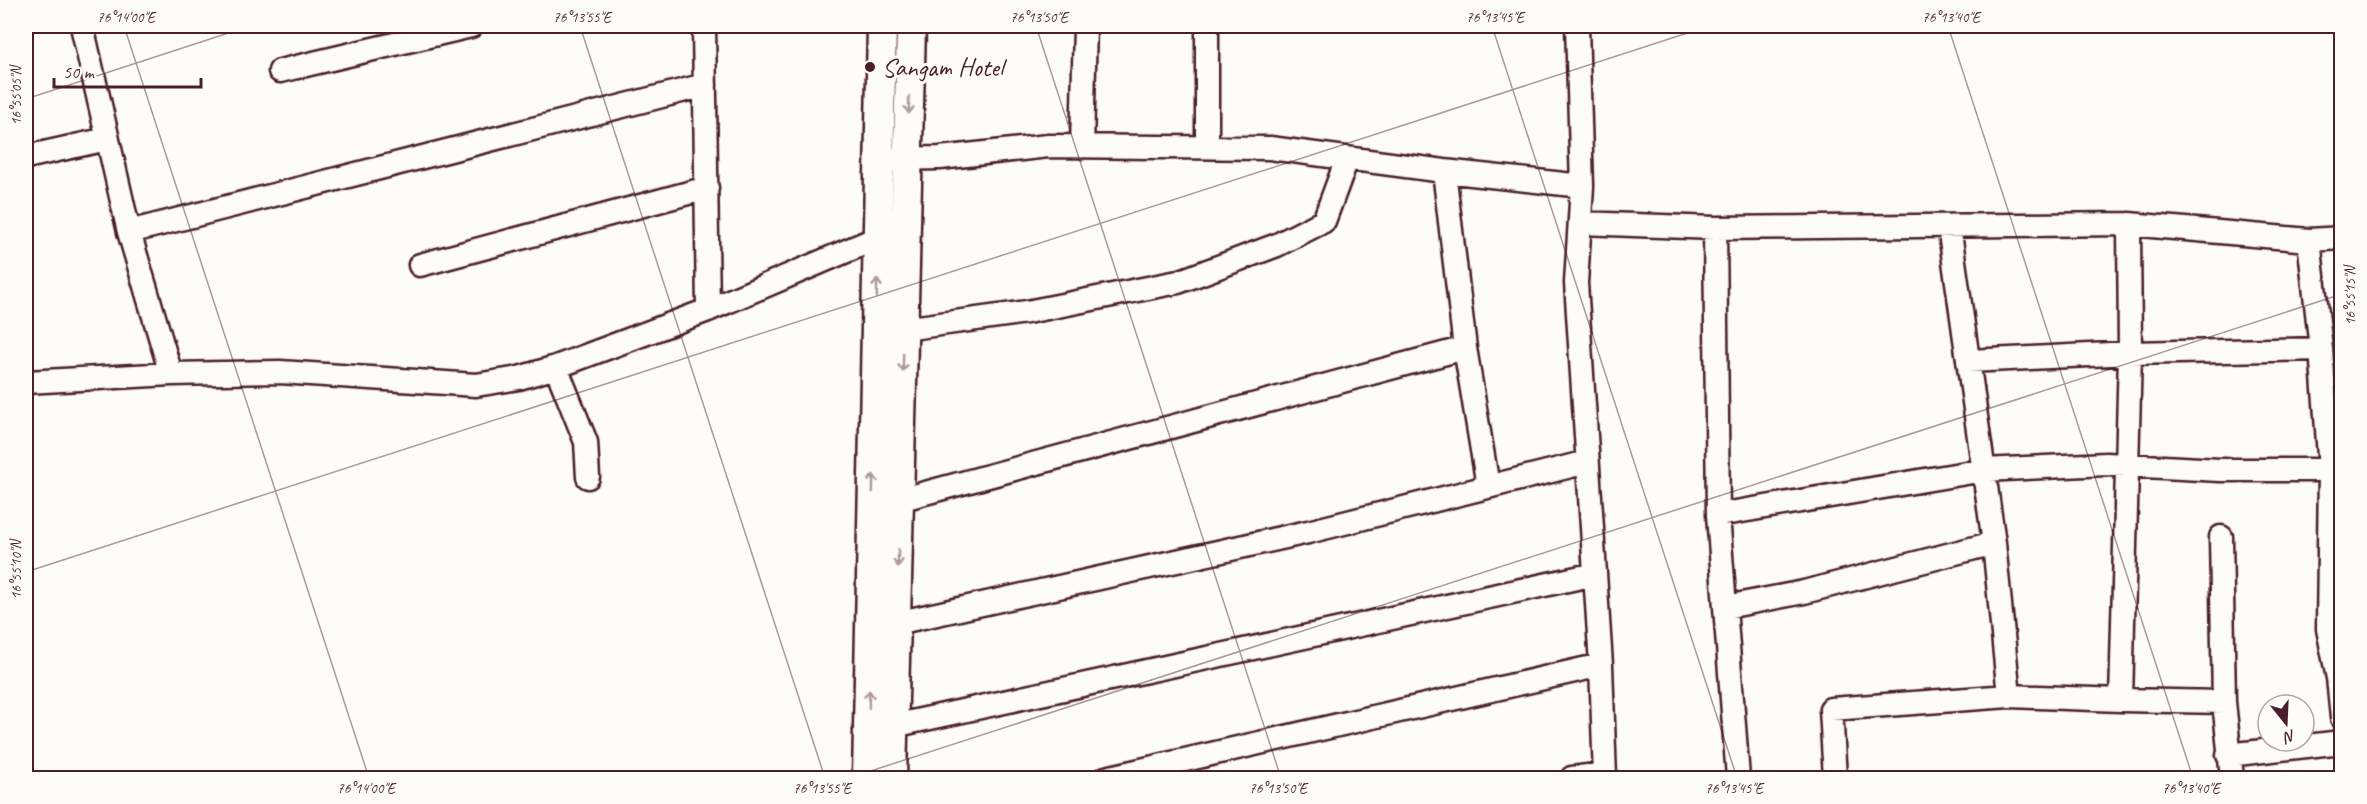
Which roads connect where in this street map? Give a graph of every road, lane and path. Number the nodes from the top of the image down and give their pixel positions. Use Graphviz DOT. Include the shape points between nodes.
graph roads {
  1 [pos="81,26"];
  2 [pos="471,26"];
  3 [pos="704,26"];
  4 [pos="882,26"];
  5 [pos="911,26"];
  6 [pos="1086,26"];
  7 [pos="1207,26"];
  8 [pos="1577,26"];
  9 [pos="280,71"];
  10 [pos="705,85"];
  11 [pos="108,139"];
  12 [pos="1082,147"];
  13 [pos="1207,147"];
  14 [pos="26,157"];
  15 [pos="879,159"];
  16 [pos="908,159"];
  17 [pos="1347,159"];
  18 [pos="1444,171"];
  19 [pos="1582,186"];
  20 [pos="706,188"];
  21 [pos="1580,223"];
  22 [pos="2129,225"];
  23 [pos="1949,226"];
  24 [pos="1715,228"];
  25 [pos="129,232"];
  26 [pos="878,238"];
  27 [pos="2342,238"];
  28 [pos="2309,240"];
  29 [pos="420,265"];
  30 [pos="708,310"];
  31 [pos="904,328"];
  32 [pos="876,333"];
  33 [pos="1465,348"];
  34 [pos="2321,349"];
  35 [pos="2130,353"];
  36 [pos="1968,361"];
  37 [pos="556,367"];
  38 [pos="171,374"];
  39 [pos="26,382"];
  40 [pos="1587,462"];
  41 [pos="2127,464"];
  42 [pos="1984,470"];
  43 [pos="2336,470"];
  44 [pos="588,477"];
  45 [pos="1488,486"];
  46 [pos="899,500"];
  47 [pos="1718,515"];
  48 [pos="2222,537"];
  49 [pos="1994,543"];
  50 [pos="1595,574"];
  51 [pos="1726,607"];
  52 [pos="896,622"];
  53 [pos="1601,664"];
  54 [pos="2340,677"];
  55 [pos="2009,696"];
  56 [pos="2121,700"];
  57 [pos="2224,702"];
  58 [pos="2342,717"];
  59 [pos="881,728"];
  60 [pos="2342,742"];
  61 [pos="2228,755"];
  62 [pos="1604,776"];
  63 [pos="867,778"];
  64 [pos="892,778"];
  65 [pos="1106,778"];
  66 [pos="1572,778"];
  67 [pos="1738,778"];
  68 [pos="1835,778"];
  69 [pos="2232,778"];
  1 -- 11 [label="street"];
  2 -- 9 [label="street"];
  3 -- 10 [label="street"];
  4 -- 15 [label="main road"];
  5 -- 16 [label="main road, one-way"];
  6 -- 12 [label="street"];
  7 -- 13 [label="street"];
  8 -- 19 [label="street"];
  10 -- 20 [label="street"];
  10 -- 25 [label="street"];
  11 -- 14 [label="street"];
  11 -- 25 [label="street"];
  12 -- 13 [label="street"];
  12 -- 16 [label="street"];
  13 -- 17 [label="street" via="1270,148"];
  15 -- 16 [label="street"];
  15 -- 26 [label="main road"];
  16 -- 31 [label="main road"];
  17 -- 18 [label="street"];
  17 -- 31 [label="street" via="1324,221 1277,245 1178,282 1027,312"];
  18 -- 19 [label="street"];
  18 -- 33 [label="street"];
  19 -- 21 [label="street"];
  20 -- 29 [label="street"];
  20 -- 30 [label="street"];
  21 -- 24 [label="street"];
  21 -- 40 [label="street" via="1576,284"];
  22 -- 23 [label="street"];
  22 -- 28 [label="street"];
  22 -- 35 [label="street"];
  23 -- 24 [label="street"];
  23 -- 36 [label="street"];
  24 -- 47 [label="street"];
  25 -- 38 [label="street"];
  26 -- 30 [label="street"];
  32 -- 26 [label="main road, one-way"];
  27 -- 28 [label="street"];
  28 -- 34 [label="street"];
  30 -- 37 [label="street"];
  31 -- 32 [label="street"];
  31 -- 46 [label="main road, one-way"];
  59 -- 32 [label="main road, one-way"];
  33 -- 45 [label="street"];
  33 -- 46 [label="street"];
  34 -- 35 [label="street"];
  34 -- 43 [label="street"];
  35 -- 36 [label="street"];
  35 -- 41 [label="street"];
  36 -- 42 [label="street"];
  37 -- 38 [label="street" via="476,385 314,373"];
  37 -- 44 [label="street" via="586,442"];
  38 -- 39 [label="street"];
  40 -- 45 [label="street"];
  40 -- 50 [label="street"];
  41 -- 42 [label="street"];
  41 -- 43 [label="street" via="2220,470"];
  41 -- 56 [label="street"];
  42 -- 47 [label="street"];
  42 -- 49 [label="street"];
  43 -- 54 [label="street" via="2328,629"];
  45 -- 52 [label="street" via="1308,532"];
  46 -- 52 [label="main road, one-way"];
  47 -- 51 [label="street"];
  48 -- 57 [label="street"];
  49 -- 51 [label="street" via="1804,592"];
  49 -- 55 [label="street"];
  50 -- 53 [label="street"];
  50 -- 59 [label="street"];
  51 -- 67 [label="street"];
  52 -- 59 [label="main road"];
  53 -- 62 [label="street"];
  53 -- 65 [label="street"];
  54 -- 58 [label="street"];
  55 -- 56 [label="street"];
  55 -- 68 [label="street" via="1831,709"];
  56 -- 57 [label="street"];
  57 -- 61 [label="street"];
  59 -- 63 [label="main road"];
  59 -- 64 [label="main road"];
  60 -- 61 [label="street"];
  61 -- 69 [label="street"];
  62 -- 66 [label="street"];
}
